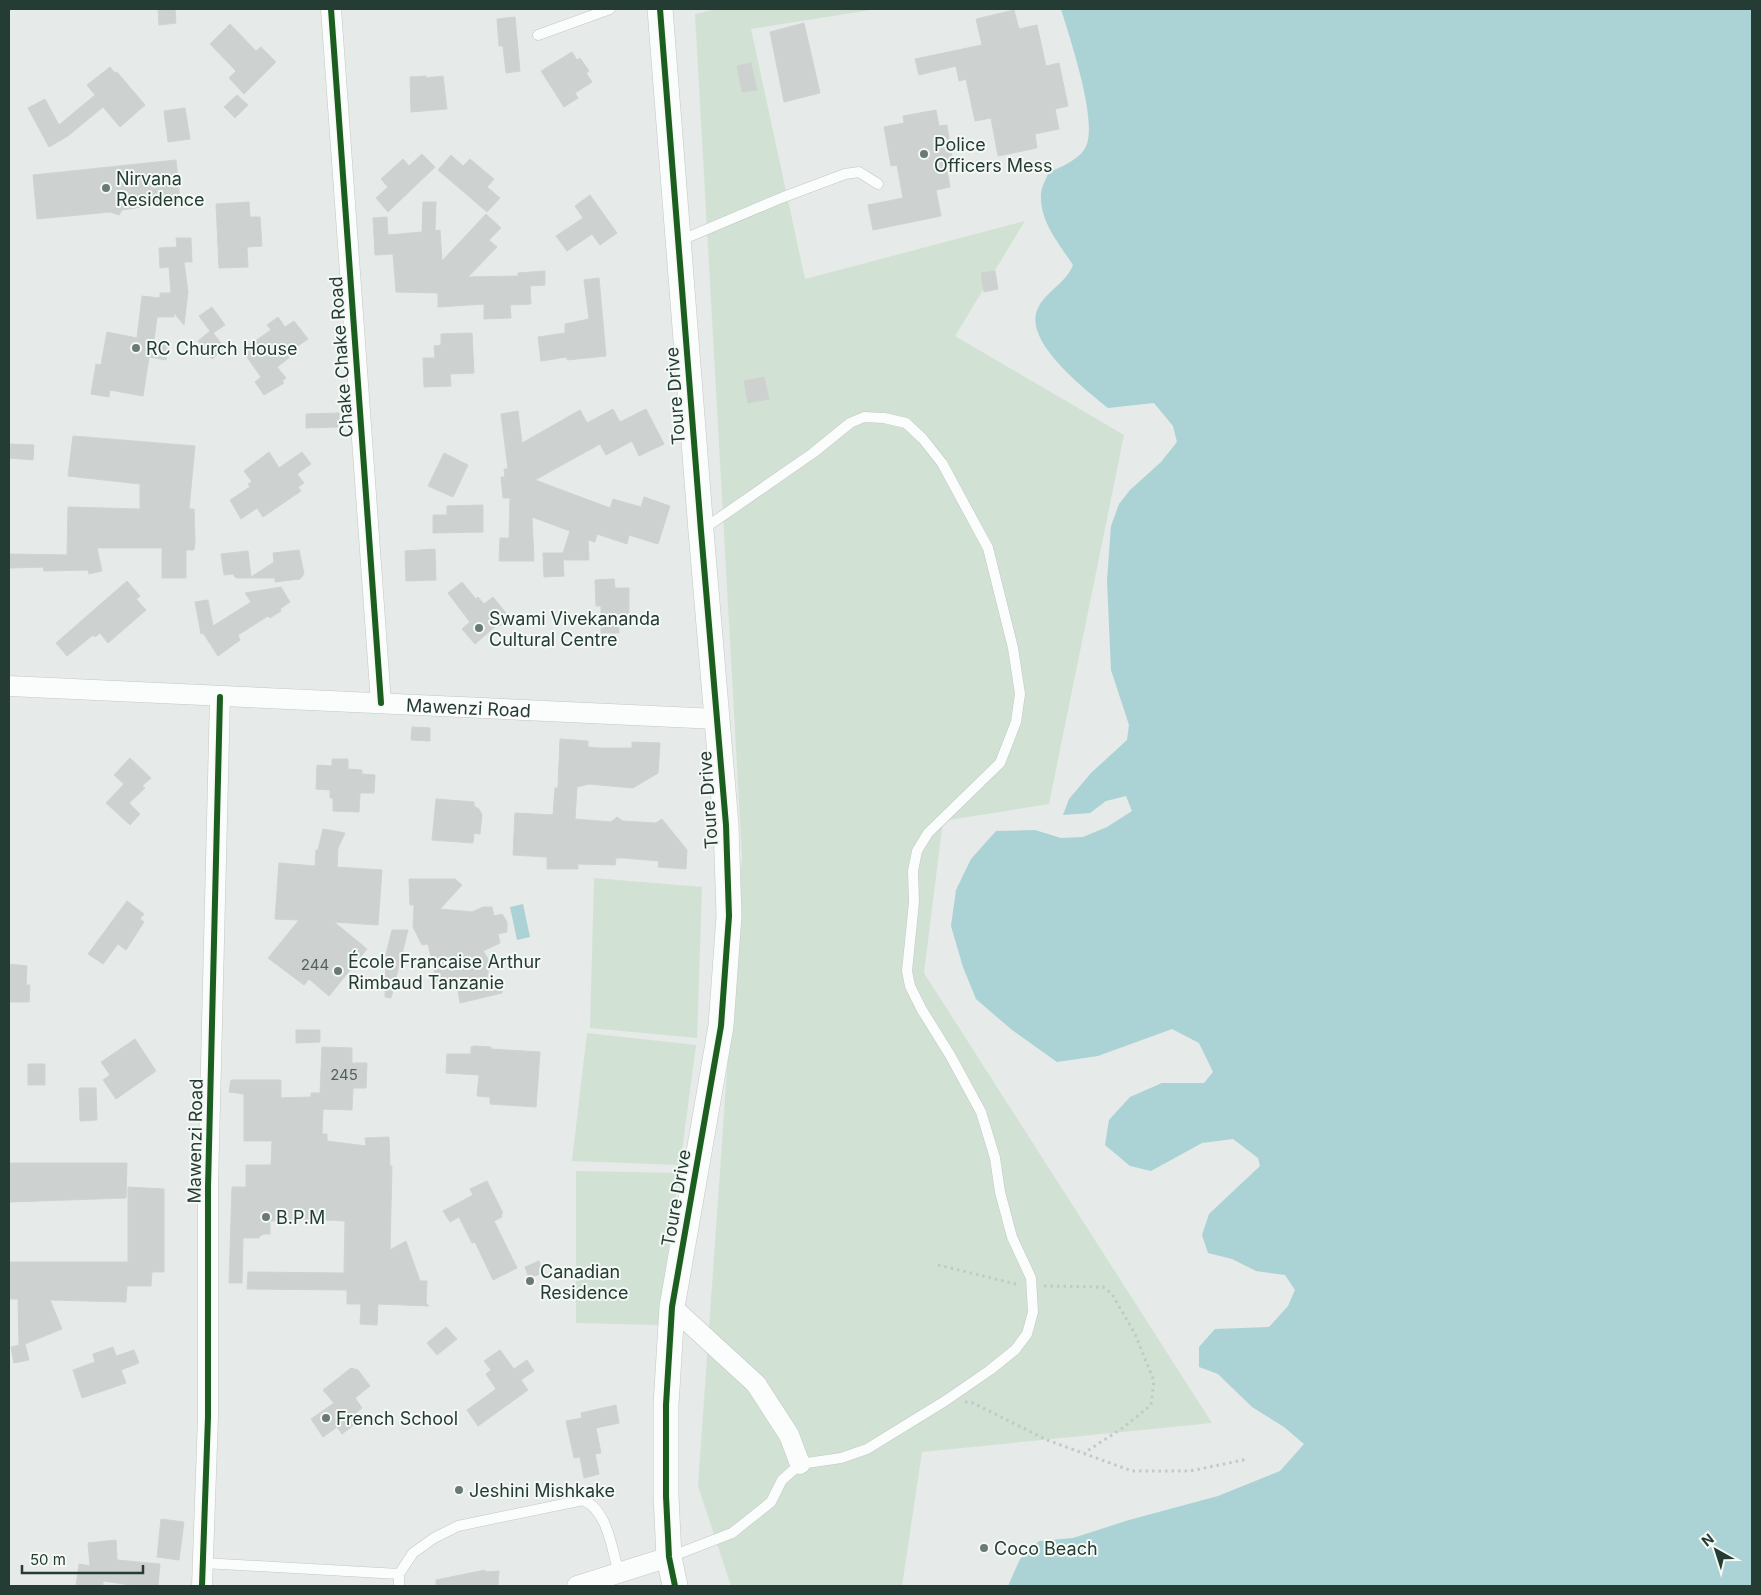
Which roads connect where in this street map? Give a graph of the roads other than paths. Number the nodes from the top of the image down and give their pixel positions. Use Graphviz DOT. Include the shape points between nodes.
graph roads {
  1 [pos="331,9"];
  2 [pos="610,9"];
  3 [pos="660,9"];
  4 [pos="538,34"];
  5 [pos="878,184"];
  6 [pos="678,241"];
  7 [pos="700,531"];
  8 [pos="9,686"];
  9 [pos="220,697"];
  10 [pos="381,703"];
  11 [pos="717,719"];
  12 [pos="672,1307"];
  13 [pos="800,1464"];
  14 [pos="669,1557"];
  15 [pos="203,1563"];
  16 [pos="399,1574"];
  17 [pos="619,1574"];
  18 [pos="202,1586"];
  19 [pos="399,1586"];
  20 [pos="577,1586"];
  21 [pos="675,1586"];
  1 -- 10 [label="street, Chake Chake Road"];
  2 -- 4 [label="lane"];
  3 -- 6 [label="street, Toure Drive"];
  5 -- 6 [label="lane" via="859,172 845,174"];
  6 -- 7 [label="street, Toure Drive"];
  7 -- 11 [label="street, Toure Drive"];
  7 -- 13 [label="lane" via="813,453 850,423 864,417 906,423 942,463 988,548 1020,694 1016,722 1000,763 934,827 917,851 907,971 910,986 922,1010 981,1112 995,1158 1012,1237 1032,1286 1033,1319 1022,1341 990,1370 945,1401 866,1449 841,1458"];
  8 -- 9 [label="street, Mawenzi Road"];
  9 -- 10 [label="street, Mawenzi Road"];
  9 -- 15 [label="street, Mawenzi Road"];
  10 -- 11 [label="street, Mawenzi Road"];
  11 -- 12 [label="street, Toure Drive" via="726,825 729,916 721,1026"];
  12 -- 13 [label="street" via="756,1384 789,1435"];
  12 -- 14 [label="street, Toure Drive" via="666,1405"];
  13 -- 14 [label="lane" via="782,1480 771,1502 732,1533"];
  14 -- 17 [label="street"];
  14 -- 21 [label="street, Toure Drive"];
  15 -- 16 [label="lane"];
  15 -- 18 [label="street, Mawenzi Road"];
  16 -- 17 [label="lane" via="413,1553 458,1526 583,1500 592,1503 599,1512"];
  16 -- 19 [label="lane"];
  17 -- 20 [label="street"];
}
